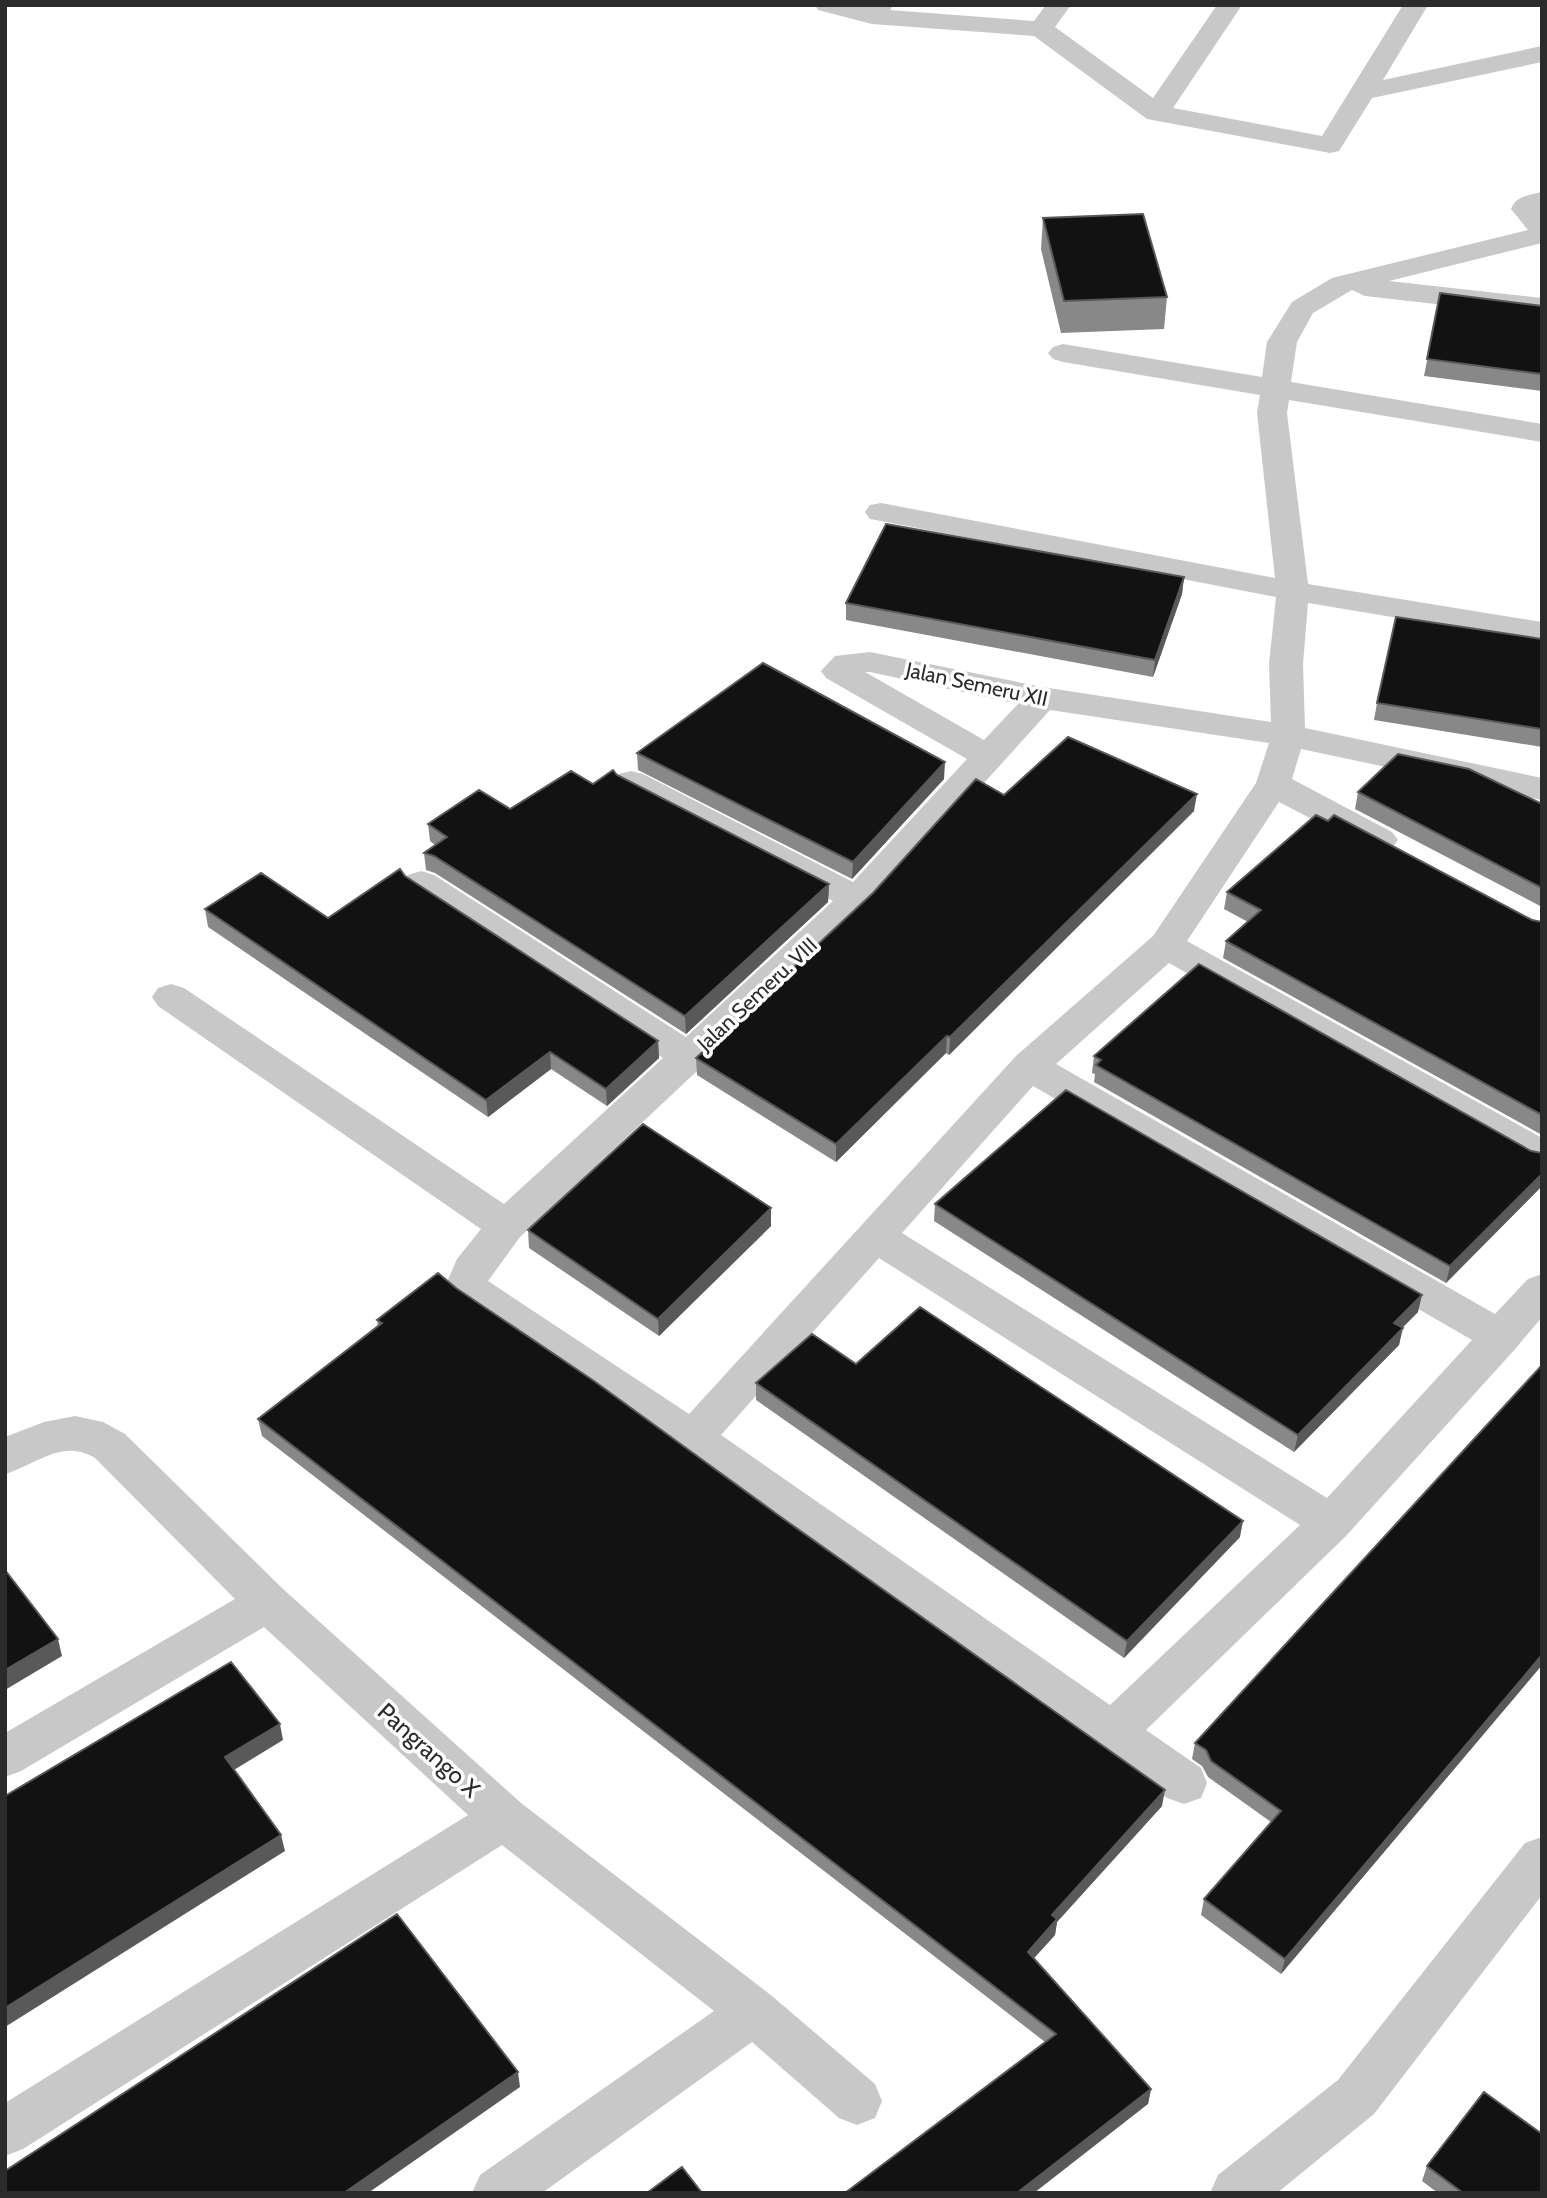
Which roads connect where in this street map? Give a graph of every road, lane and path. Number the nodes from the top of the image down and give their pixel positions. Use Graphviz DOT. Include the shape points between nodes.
graph roads {
  1 [pos="827,5"];
  2 [pos="1059,5"];
  3 [pos="1230,5"];
  4 [pos="1416,5"];
  5 [pos="877,10"];
  6 [pos="1041,29"];
  7 [pos="1542,54"];
  8 [pos="1363,92"];
  9 [pos="1156,113"];
  10 [pos="1542,200"];
  11 [pos="1542,229"];
  12 [pos="1542,235"];
  13 [pos="1342,284"];
  14 [pos="1542,307"];
  15 [pos="1063,353"];
  16 [pos="1274,386"];
  17 [pos="1542,433"];
  18 [pos="881,512"];
  19 [pos="1293,591"];
  20 [pos="1542,632"];
  21 [pos="1042,698"];
  22 [pos="1288,735"];
  23 [pos="988,756"];
  24 [pos="631,782"];
  25 [pos="1273,784"];
  26 [pos="1542,789"];
  27 [pos="1408,855"];
  28 [pos="421,883"];
  29 [pos="858,899"];
  30 [pos="1166,945"];
  31 [pos="171,997"];
  32 [pos="690,1057"];
  33 [pos="1029,1066"];
  34 [pos="1542,1156"];
  35 [pos="506,1226"];
  36 [pos="877,1237"];
  37 [pos="1542,1290"];
  38 [pos="1501,1337"];
  39 [pos="693,1438"];
  40 [pos="5,1457"];
  41 [pos="1331,1523"];
  42 [pos="267,1602"];
  43 [pos="1112,1732"];
  44 [pos="5,1757"];
  45 [pos="1184,1783"];
  46 [pos="504,1818"];
  47 [pos="1542,1858"];
  48 [pos="754,2012"];
  49 [pos="857,2101"];
  50 [pos="5,2132"];
  51 [pos="498,2193"];
  52 [pos="1236,2193"];
  1 -- 5 [label="street"];
  2 -- 6 [label="street"];
  3 -- 9 [label="street"];
  4 -- 8 [label="street"];
  5 -- 6 [label="street"];
  6 -- 9 [label="street"];
  7 -- 8 [label="street"];
  8 -- 9 [label="street" via="1330,145"];
  10 -- 11 [label="street" via="1525,209"];
  12 -- 13 [label="street"];
  13 -- 14 [label="street"];
  13 -- 16 [label="street" via="1302,308 1282,342"];
  15 -- 16 [label="street"];
  16 -- 17 [label="street"];
  16 -- 19 [label="street" via="1272,413"];
  18 -- 19 [label="street"];
  19 -- 20 [label="street"];
  19 -- 22 [label="street" via="1286,664"];
  21 -- 22 [label="street, Jalan Semeru XII"];
  21 -- 23 [label="street, Jalan Semeru. VIII"];
  21 -- 23 [label="street, Jalan Semeru XII" via="870,662 847,663 838,671"];
  22 -- 25 [label="street"];
  22 -- 26 [label="street, Jalan Semeru XII"];
  23 -- 29 [label="street, Jalan Semeru. VIII"];
  24 -- 29 [label="street"];
  25 -- 27 [label="street"];
  25 -- 30 [label="street"];
  28 -- 32 [label="street"];
  29 -- 32 [label="street, Jalan Semeru. VIII"];
  30 -- 33 [label="street"];
  30 -- 34 [label="street"];
  31 -- 35 [label="street"];
  32 -- 35 [label="street, Jalan Semeru. VIII"];
  33 -- 36 [label="street"];
  33 -- 38 [label="street"];
  35 -- 39 [label="street, Jalan Semeru. VIII" via="471,1270 467,1282 473,1292"];
  36 -- 39 [label="street"];
  36 -- 41 [label="street"];
  37 -- 38 [label="street"];
  38 -- 41 [label="street"];
  39 -- 43 [label="street"];
  40 -- 42 [label="street, Pangrango X" via="58,1435 87,1433 110,1446"];
  41 -- 43 [label="street"];
  42 -- 44 [label="street"];
  42 -- 46 [label="street, Pangrango X"];
  43 -- 45 [label="street"];
  46 -- 48 [label="street, Pangrango X"];
  46 -- 50 [label="street"];
  47 -- 52 [label="street" via="1356,2097"];
  48 -- 49 [label="street, Pangrango X"];
  48 -- 51 [label="street"];
}
